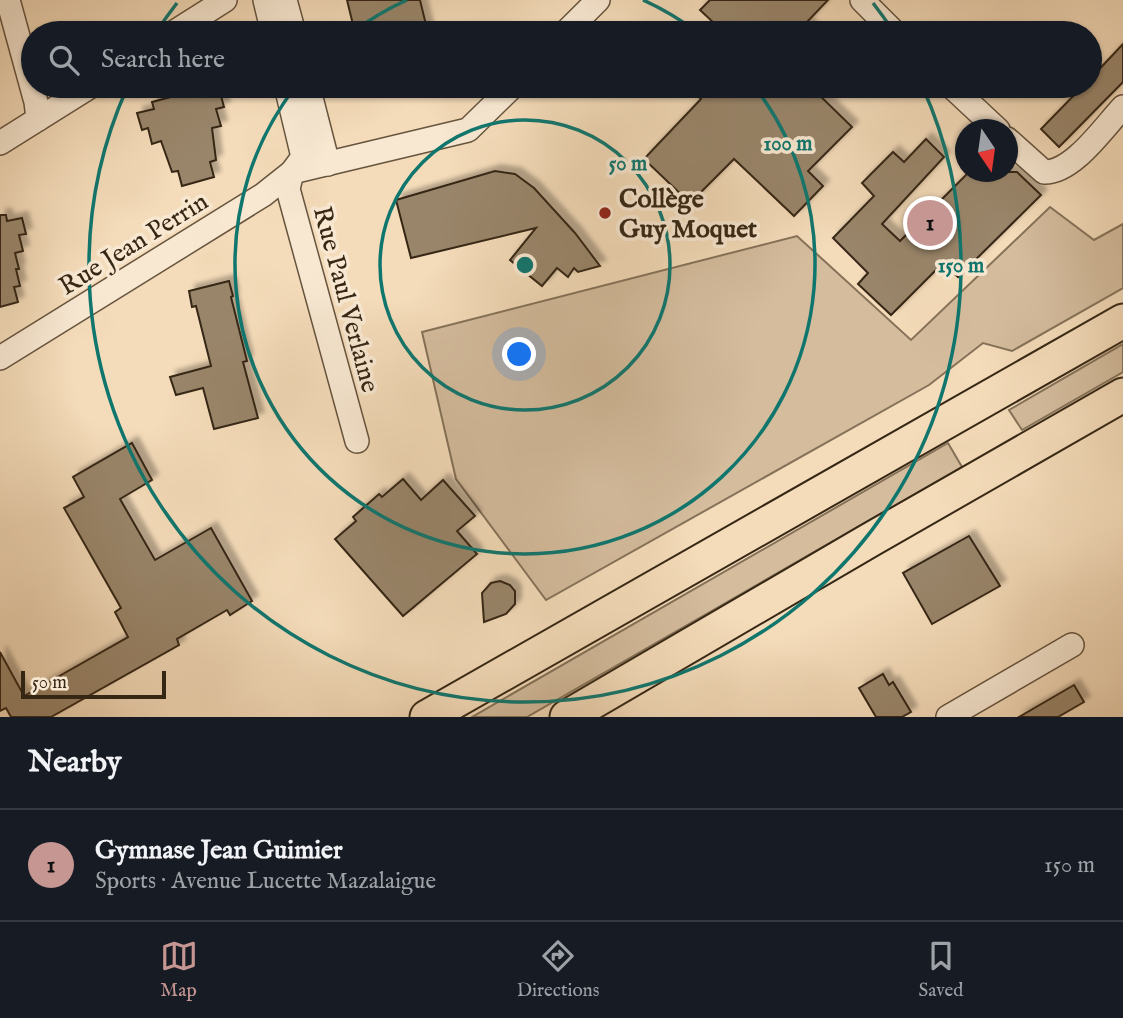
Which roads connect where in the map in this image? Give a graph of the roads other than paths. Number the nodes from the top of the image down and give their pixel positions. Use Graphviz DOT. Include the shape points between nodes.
graph roads {
  1 [pos="8,0"];
  2 [pos="225,0"];
  3 [pos="265,0"];
  4 [pos="285,0"];
  5 [pos="598,0"];
  6 [pos="862,0"];
  7 [pos="192,21"];
  8 [pos="270,21"];
  9 [pos="291,21"];
  10 [pos="577,21"];
  11 [pos="883,21"];
  12 [pos="21,52"];
  13 [pos="33,98"];
  14 [pos="71,98"];
  15 [pos="289,98"];
  16 [pos="311,98"];
  17 [pos="501,98"];
  18 [pos="964,98"];
  19 [pos="1123,107"];
  20 [pos="38,119"];
  21 [pos="986,119"];
  22 [pos="0,144"];
  23 [pos="1018,149"];
  24 [pos="328,164"];
  25 [pos="292,172"];
  26 [pos="1123,321"];
  27 [pos="0,358"];
  28 [pos="1123,396"];
  29 [pos="357,442"];
  30 [pos="1072,645"];
  31 [pos="428,717"];
  32 [pos="567,717"];
  33 [pos="948,717"];
  1 -- 12 [label="street"];
  2 -- 7 [label="street"];
  3 -- 8 [label="street"];
  4 -- 9 [label="street"];
  5 -- 10 [label="street"];
  6 -- 11 [label="street"];
  13 -- 20 [label="street"];
  14 -- 20 [label="street"];
  15 -- 25 [label="street, Rue Paul Verlaine" via="303,157"];
  16 -- 24 [label="street"];
  17 -- 24 [label="street" via="468,131"];
  18 -- 21 [label="street"];
  19 -- 23 [label="street" via="1070,164 1054,172 1044,172"];
  20 -- 22 [label="street"];
  24 -- 25 [label="street"];
  25 -- 27 [label="street, Rue Jean Perrin" via="263,195"];
  25 -- 29 [label="street, Rue Paul Verlaine" via="288,189"];
  26 -- 31 [label="highway"];
  28 -- 32 [label="highway"];
  30 -- 33 [label="street"];
}
